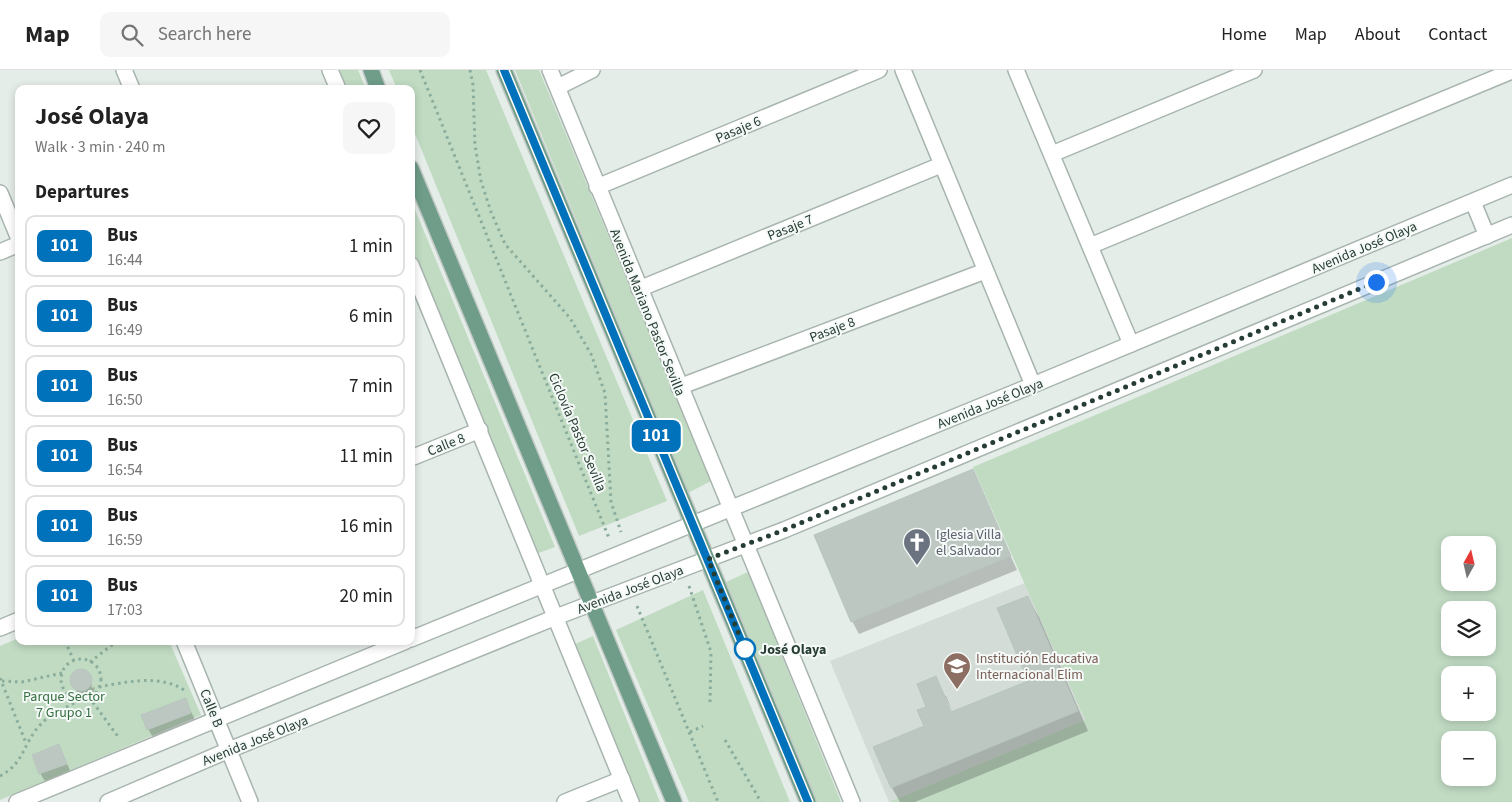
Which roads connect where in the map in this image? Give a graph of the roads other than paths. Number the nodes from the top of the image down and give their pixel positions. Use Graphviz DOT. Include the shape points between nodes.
graph roads {
  1 [pos="124,70"];
  2 [pos="330,70"];
  3 [pos="371,70"];
  4 [pos="504,70"];
  5 [pos="550,70"];
  6 [pos="592,70"];
  7 [pos="879,70"];
  8 [pos="903,70"];
  9 [pos="1254,70"];
  10 [pos="1020,71"];
  11 [pos="1512,71"];
  12 [pos="130,85"];
  13 [pos="336,85"];
  14 [pos="377,85"];
  15 [pos="558,87"];
  16 [pos="1052,154"];
  17 [pos="941,164"];
  18 [pos="415,178"];
  19 [pos="1512,185"];
  20 [pos="597,187"];
  21 [pos="0,193"];
  22 [pos="1473,202"];
  23 [pos="1512,225"];
  24 [pos="15,229"];
  25 [pos="1487,236"];
  26 [pos="15,246"];
  27 [pos="1090,246"];
  28 [pos="0,252"];
  29 [pos="985,271"];
  30 [pos="415,275"];
  31 [pos="639,289"];
  32 [pos="1131,344"];
  33 [pos="1033,385"];
  34 [pos="680,387"];
  35 [pos="480,430"];
  36 [pos="415,456"];
  37 [pos="729,508"];
  38 [pos="693,523"];
  39 [pos="745,545"];
  40 [pos="708,559"];
  41 [pos="578,570"];
  42 [pos="543,584"];
  43 [pos="591,604"];
  44 [pos="556,617"];
  45 [pos="15,622"];
  46 [pos="0,628"];
  47 [pos="415,637"];
  48 [pos="186,645"];
  49 [pos="396,645"];
  50 [pos="216,720"];
  51 [pos="229,750"];
  52 [pos="622,779"];
  53 [pos="17,802"];
  54 [pos="108,802"];
  55 [pos="250,802"];
  56 [pos="565,802"];
  57 [pos="631,802"];
  58 [pos="674,802"];
  59 [pos="808,802"];
  60 [pos="852,802"];
  1 -- 12 [label="street"];
  2 -- 13 [label="street"];
  3 -- 14 [label="main road"];
  4 -- 38 [label="main road"];
  5 -- 15 [label="street, Avenida Mariano Pastor Sevilla"];
  6 -- 15 [label="street"];
  7 -- 20 [label="street, Pasaje 6"];
  8 -- 17 [label="street"];
  9 -- 16 [label="street"];
  10 -- 16 [label="street"];
  11 -- 27 [label="street"];
  15 -- 20 [label="street, Avenida Mariano Pastor Sevilla"];
  16 -- 27 [label="street"];
  17 -- 29 [label="street"];
  17 -- 31 [label="street, Pasaje 7"];
  18 -- 41 [label="main road"];
  19 -- 22 [label="street, Avenida José Olaya"];
  20 -- 31 [label="street, Avenida Mariano Pastor Sevilla"];
  21 -- 24 [label="street"];
  22 -- 25 [label="street"];
  22 -- 32 [label="street, Avenida José Olaya"];
  23 -- 25 [label="street, Avenida José Olaya"];
  25 -- 39 [label="street, Avenida José Olaya"];
  26 -- 28 [label="street"];
  27 -- 32 [label="street"];
  29 -- 33 [label="street"];
  29 -- 34 [label="street, Pasaje 8"];
  30 -- 35 [label="street"];
  31 -- 34 [label="street, Avenida Mariano Pastor Sevilla"];
  32 -- 33 [label="street, Avenida José Olaya"];
  33 -- 37 [label="street, Avenida José Olaya"];
  34 -- 37 [label="street, Avenida Mariano Pastor Sevilla"];
  35 -- 36 [label="street, Calle 8"];
  35 -- 42 [label="street"];
  37 -- 38 [label="street, Avenida José Olaya"];
  37 -- 39 [label="street, Avenida Mariano Pastor Sevilla"];
  38 -- 40 [label="main road"];
  38 -- 41 [label="street, Avenida José Olaya"];
  39 -- 40 [label="street, Avenida José Olaya"];
  39 -- 60 [label="street, Avenida Mariano Pastor Sevilla"];
  40 -- 43 [label="street, Avenida José Olaya"];
  40 -- 59 [label="main road"];
  41 -- 42 [label="street, Avenida José Olaya"];
  41 -- 43 [label="main road"];
  42 -- 44 [label="street"];
  42 -- 47 [label="street, Avenida José Olaya"];
  43 -- 44 [label="street, Avenida José Olaya"];
  43 -- 58 [label="main road"];
  44 -- 51 [label="street, Avenida José Olaya"];
  44 -- 52 [label="street"];
  45 -- 46 [label="street"];
  48 -- 50 [label="street, Calle B"];
  49 -- 50 [label="street"];
  50 -- 51 [label="street, Calle B"];
  50 -- 53 [label="street"];
  51 -- 54 [label="street, Avenida José Olaya"];
  51 -- 55 [label="street, Calle B"];
  52 -- 56 [label="street"];
  52 -- 57 [label="street"];
}
